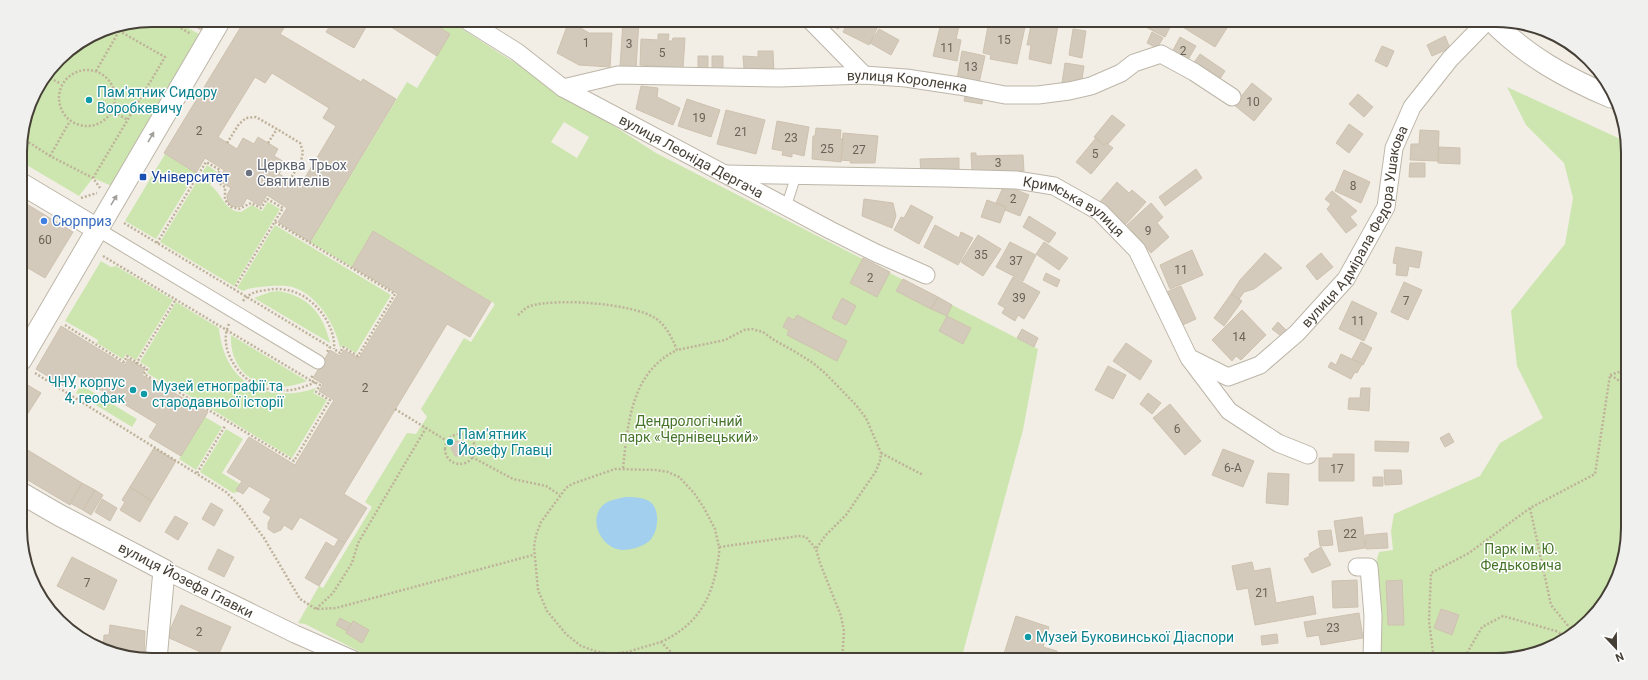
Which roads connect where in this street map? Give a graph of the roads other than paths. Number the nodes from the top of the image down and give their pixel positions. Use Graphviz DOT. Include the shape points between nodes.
graph roads {
  1 [pos="216,27"];
  2 [pos="477,27"];
  3 [pos="817,27"];
  4 [pos="1481,27"];
  5 [pos="1498,27"];
  6 [pos="864,75"];
  7 [pos="563,88"];
  8 [pos="1607,95"];
  9 [pos="1232,96"];
  10 [pos="725,174"];
  11 [pos="796,176"];
  12 [pos="27,187"];
  13 [pos="786,207"];
  14 [pos="97,229"];
  15 [pos="926,275"];
  16 [pos="27,354"];
  17 [pos="1188,358"];
  18 [pos="318,362"];
  19 [pos="1308,454"];
  20 [pos="27,496"];
  21 [pos="1357,567"];
  22 [pos="164,570"];
  23 [pos="157,653"];
  24 [pos="338,653"];
  25 [pos="1372,653"];
  14 -- 1 [label="street, one-way"];
  2 -- 7 [label="street, вулиця Леоніда Дергача" via="517,52"];
  3 -- 6 [label="street"];
  4 -- 17 [label="street, вулиця Адмірала Федора Ушакова" via="1450,58 1412,107 1394,148 1386,207 1346,279 1298,333 1260,365 1228,376"];
  5 -- 8 [label="street" via="1548,67"];
  6 -- 7 [label="street, вулиця Короленка" via="780,78 618,75"];
  6 -- 9 [label="street, вулиця Короленка" via="906,78 1005,95 1038,95 1091,86 1121,73 1134,63 1161,54"];
  7 -- 10 [label="street, вулиця Леоніда Дергача"];
  10 -- 11 [label="street, Кримська вулиця"];
  10 -- 13 [label="street, вулиця Леоніда Дергача"];
  11 -- 13 [label="lane"];
  11 -- 17 [label="street, Кримська вулиця" via="1016,180 1054,186 1100,212 1137,250"];
  12 -- 14 [label="street"];
  13 -- 15 [label="street, вулиця Леоніда Дергача" via="876,253"];
  14 -- 16 [label="street"];
  14 -- 18 [label="street"];
  17 -- 19 [label="street, Кримська вулиця" via="1229,411 1278,443"];
  20 -- 22 [label="street, вулиця Йозефа Главки"];
  21 -- 25 [label="street" via="1369,567 1373,616"];
  22 -- 23 [label="street"];
  22 -- 24 [label="street, вулиця Йозефа Главки"];
}
